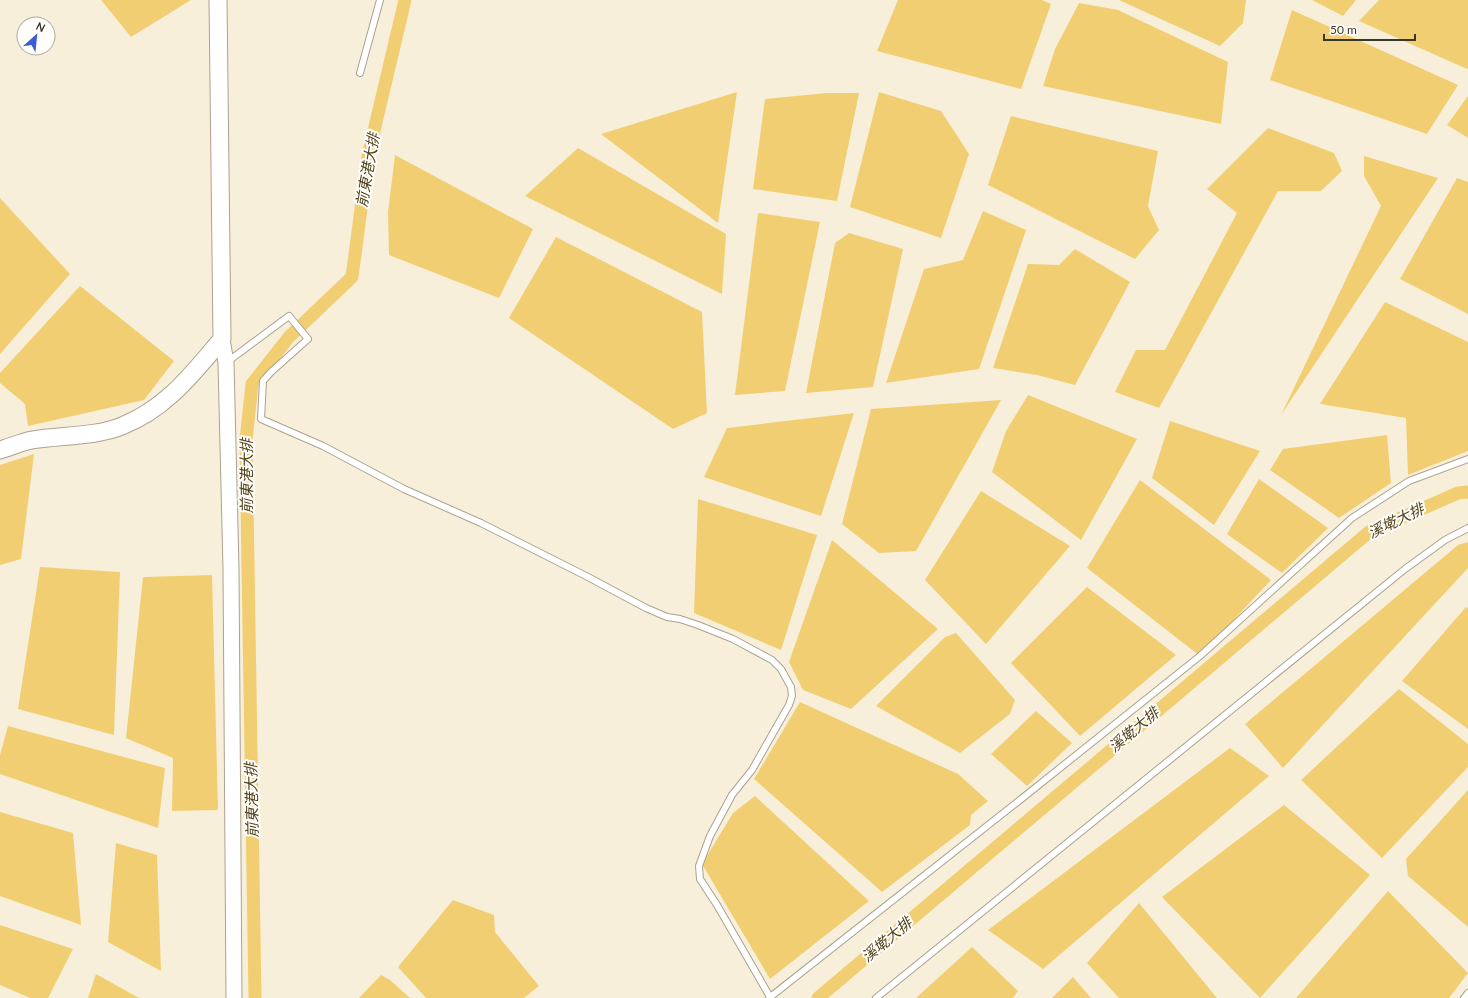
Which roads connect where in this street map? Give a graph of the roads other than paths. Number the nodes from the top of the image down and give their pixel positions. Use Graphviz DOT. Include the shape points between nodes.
graph roads {
  1 [pos="218,0"];
  2 [pos="380,0"];
  3 [pos="360,72"];
  4 [pos="222,339"];
  5 [pos="226,363"];
  6 [pos="0,450"];
  7 [pos="1468,458"];
  8 [pos="1468,528"];
  9 [pos="1468,993"];
  10 [pos="234,998"];
  11 [pos="769,998"];
  12 [pos="876,998"];
  13 [pos="1464,998"];
  1 -- 4 [label="main road"];
  2 -- 3 [label="lane"];
  4 -- 5 [label="street"];
  4 -- 6 [label="main road" via="177,391 149,413 121,426 88,434 32,440"];
  5 -- 10 [label="street" via="231,569"];
  5 -- 11 [label="lane" via="289,316 308,339 263,381 261,419 323,446 404,489 480,523 646,608 733,639 772,660 781,669 791,687 789,705 752,770 732,795 710,836 699,866 700,879"];
  7 -- 11 [label="lane" via="1409,481 1352,518 1200,656"];
  8 -- 12 [label="lane" via="1445,540 1405,569"];
  9 -- 13 [label="lane"];
}
